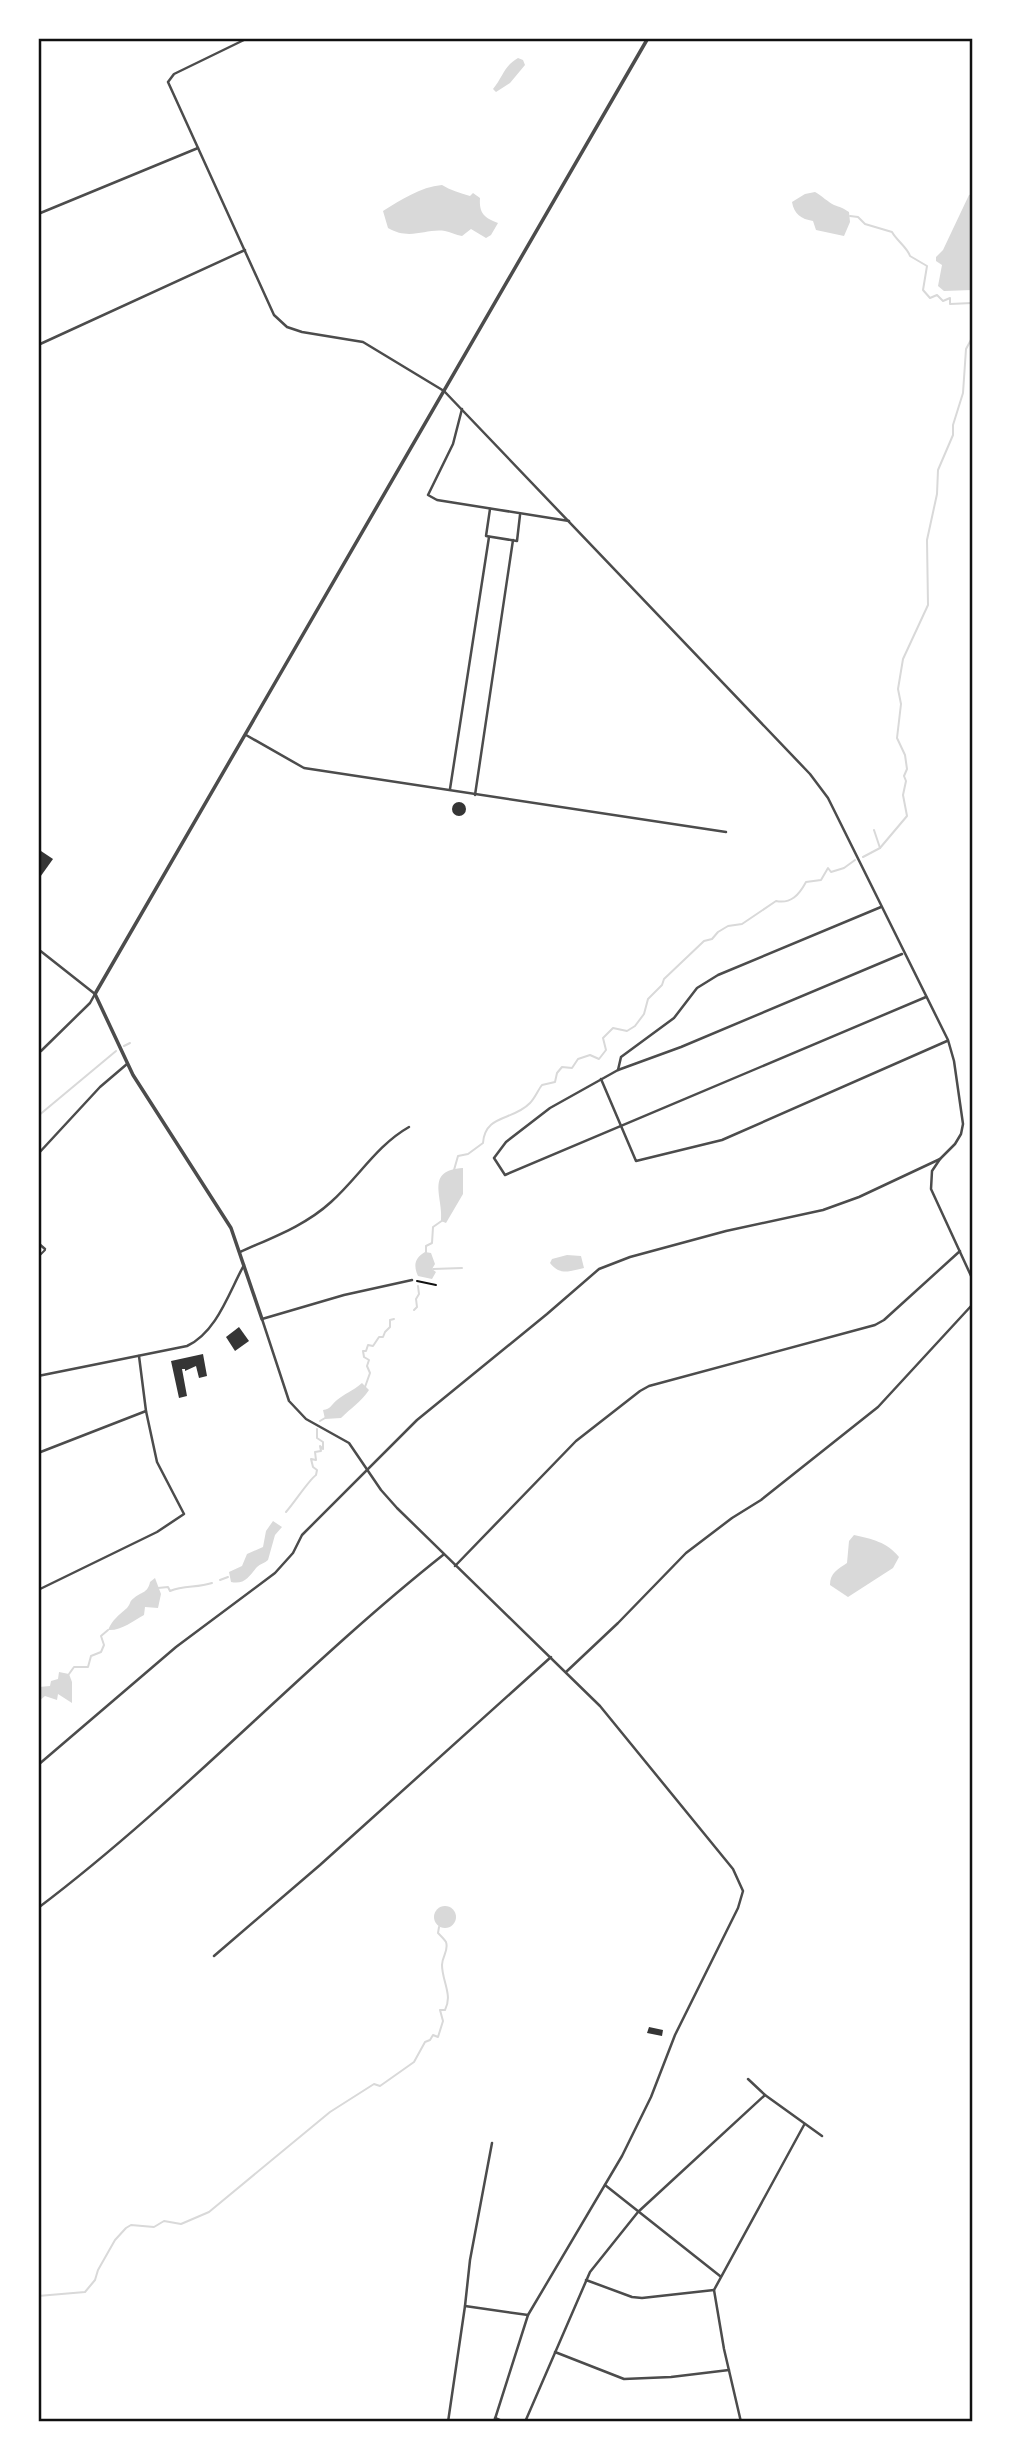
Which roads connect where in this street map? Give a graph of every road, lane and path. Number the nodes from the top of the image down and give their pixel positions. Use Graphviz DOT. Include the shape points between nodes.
graph roads {
  1 [pos="248,38"];
  2 [pos="648,38"];
  3 [pos="198,148"];
  4 [pos="38,214"];
  5 [pos="245,250"];
  6 [pos="38,345"];
  7 [pos="443,391"];
  8 [pos="461,409"];
  9 [pos="490,509"];
  10 [pos="520,514"];
  11 [pos="569,521"];
  12 [pos="487,537"];
  13 [pos="515,540"];
  14 [pos="246,735"];
  15 [pos="449,791"];
  16 [pos="475,794"];
  17 [pos="726,832"];
  18 [pos="881,906"];
  19 [pos="38,949"];
  20 [pos="903,953"];
  21 [pos="95,994"];
  22 [pos="926,997"];
  23 [pos="948,1040"];
  24 [pos="41,1051"];
  25 [pos="127,1064"];
  26 [pos="618,1070"];
  27 [pos="601,1079"];
  28 [pos="623,1125"];
  29 [pos="409,1127"];
  30 [pos="38,1154"];
  31 [pos="940,1159"];
  32 [pos="38,1243"];
  33 [pos="45,1249"];
  34 [pos="961,1250"];
  35 [pos="240,1252"];
  36 [pos="38,1256"];
  37 [pos="244,1265"];
  38 [pos="972,1278"];
  39 [pos="412,1280"];
  40 [pos="436,1284"];
  41 [pos="972,1305"];
  42 [pos="262,1319"];
  43 [pos="139,1356"];
  44 [pos="38,1376"];
  45 [pos="146,1411"];
  46 [pos="38,1452"];
  47 [pos="368,1470"];
  48 [pos="443,1555"];
  49 [pos="455,1566"];
  50 [pos="38,1590"];
  51 [pos="551,1657"];
  52 [pos="566,1672"];
  53 [pos="38,1765"];
  54 [pos="38,1908"];
  55 [pos="214,1956"];
  56 [pos="748,2079"];
  57 [pos="765,2095"];
  58 [pos="804,2125"];
  59 [pos="822,2136"];
  60 [pos="492,2143"];
  61 [pos="605,2185"];
  62 [pos="638,2212"];
  63 [pos="720,2276"];
  64 [pos="586,2280"];
  65 [pos="714,2290"];
  66 [pos="466,2306"];
  67 [pos="528,2315"];
  68 [pos="555,2352"];
  69 [pos="729,2370"];
  70 [pos="494,2420"];
  71 [pos="448,2421"];
  72 [pos="504,2421"];
  73 [pos="525,2421"];
  74 [pos="741,2421"];
  1 -- 3 [label="street" via="174,74 168,82"];
  2 -- 7 [label="street"];
  3 -- 4 [label="street"];
  3 -- 5 [label="street"];
  5 -- 6 [label="street"];
  5 -- 7 [label="street" via="274,315 288,327 363,342"];
  7 -- 8 [label="street"];
  7 -- 14 [label="street"];
  8 -- 9 [label="street" via="453,444 428,495"];
  8 -- 11 [label="street"];
  9 -- 10 [label="street"];
  9 -- 12 [label="street"];
  10 -- 11 [label="street"];
  10 -- 13 [label="street"];
  11 -- 18 [label="street" via="810,774 828,798"];
  12 -- 13 [label="street"];
  12 -- 15 [label="street"];
  13 -- 16 [label="street"];
  14 -- 15 [label="street" via="304,768"];
  14 -- 21 [label="street"];
  15 -- 16 [label="street"];
  16 -- 17 [label="street"];
  18 -- 20 [label="street"];
  18 -- 26 [label="street" via="697,988 674,1018 621,1056"];
  19 -- 21 [label="street"];
  20 -- 22 [label="street"];
  20 -- 26 [label="street"];
  21 -- 24 [label="street"];
  21 -- 25 [label="street"];
  22 -- 23 [label="street"];
  22 -- 28 [label="street"];
  23 -- 28 [label="street" via="722,1140 636,1161"];
  23 -- 31 [label="street" via="963,1124 955,1144"];
  25 -- 30 [label="street"];
  25 -- 35 [label="street" via="219,1207"];
  26 -- 27 [label="street"];
  27 -- 28 [label="street"];
  27 -- 28 [label="street" via="550,1108 506,1142 494,1158 505,1175"];
  29 -- 35 [label="street" via="393,1135 314,1216"];
  31 -- 34 [label="street" via="932,1171 931,1189"];
  31 -- 47 [label="street" via="823,1210 713,1234 599,1269 417,1420"];
  32 -- 33 [label="street"];
  33 -- 36 [label="lane"];
  34 -- 38 [label="street"];
  34 -- 49 [label="street" via="875,1325 640,1391 576,1441"];
  35 -- 37 [label="street"];
  37 -- 42 [label="street"];
  37 -- 43 [label="street" via="201,1338 187,1346"];
  39 -- 40 [label="path"];
  39 -- 42 [label="street"];
  41 -- 52 [label="street" via="878,1407 686,1553"];
  42 -- 47 [label="street" via="289,1401 306,1419 349,1443"];
  43 -- 44 [label="street"];
  43 -- 45 [label="street"];
  45 -- 46 [label="street"];
  45 -- 50 [label="street" via="157,1462 184,1514"];
  47 -- 48 [label="street"];
  47 -- 53 [label="street" via="302,1535 275,1573 176,1647"];
  48 -- 49 [label="street"];
  48 -- 54 [label="street"];
  49 -- 51 [label="street"];
  51 -- 52 [label="street"];
  51 -- 55 [label="street"];
  52 -- 61 [label="street" via="608,1716 733,1869 743,1891 640,2120"];
  56 -- 57 [label="street"];
  57 -- 58 [label="street"];
  57 -- 62 [label="street"];
  58 -- 59 [label="street"];
  58 -- 63 [label="street"];
  60 -- 66 [label="street"];
  61 -- 62 [label="street"];
  61 -- 67 [label="street"];
  62 -- 63 [label="street"];
  62 -- 64 [label="street"];
  63 -- 65 [label="street"];
  64 -- 65 [label="street" via="642,2298"];
  64 -- 68 [label="street"];
  65 -- 69 [label="street"];
  66 -- 67 [label="street"];
  66 -- 71 [label="street"];
  67 -- 70 [label="street"];
  68 -- 69 [label="street" via="624,2379"];
  68 -- 73 [label="street"];
  69 -- 74 [label="street"];
  70 -- 72 [label="street"];
}
